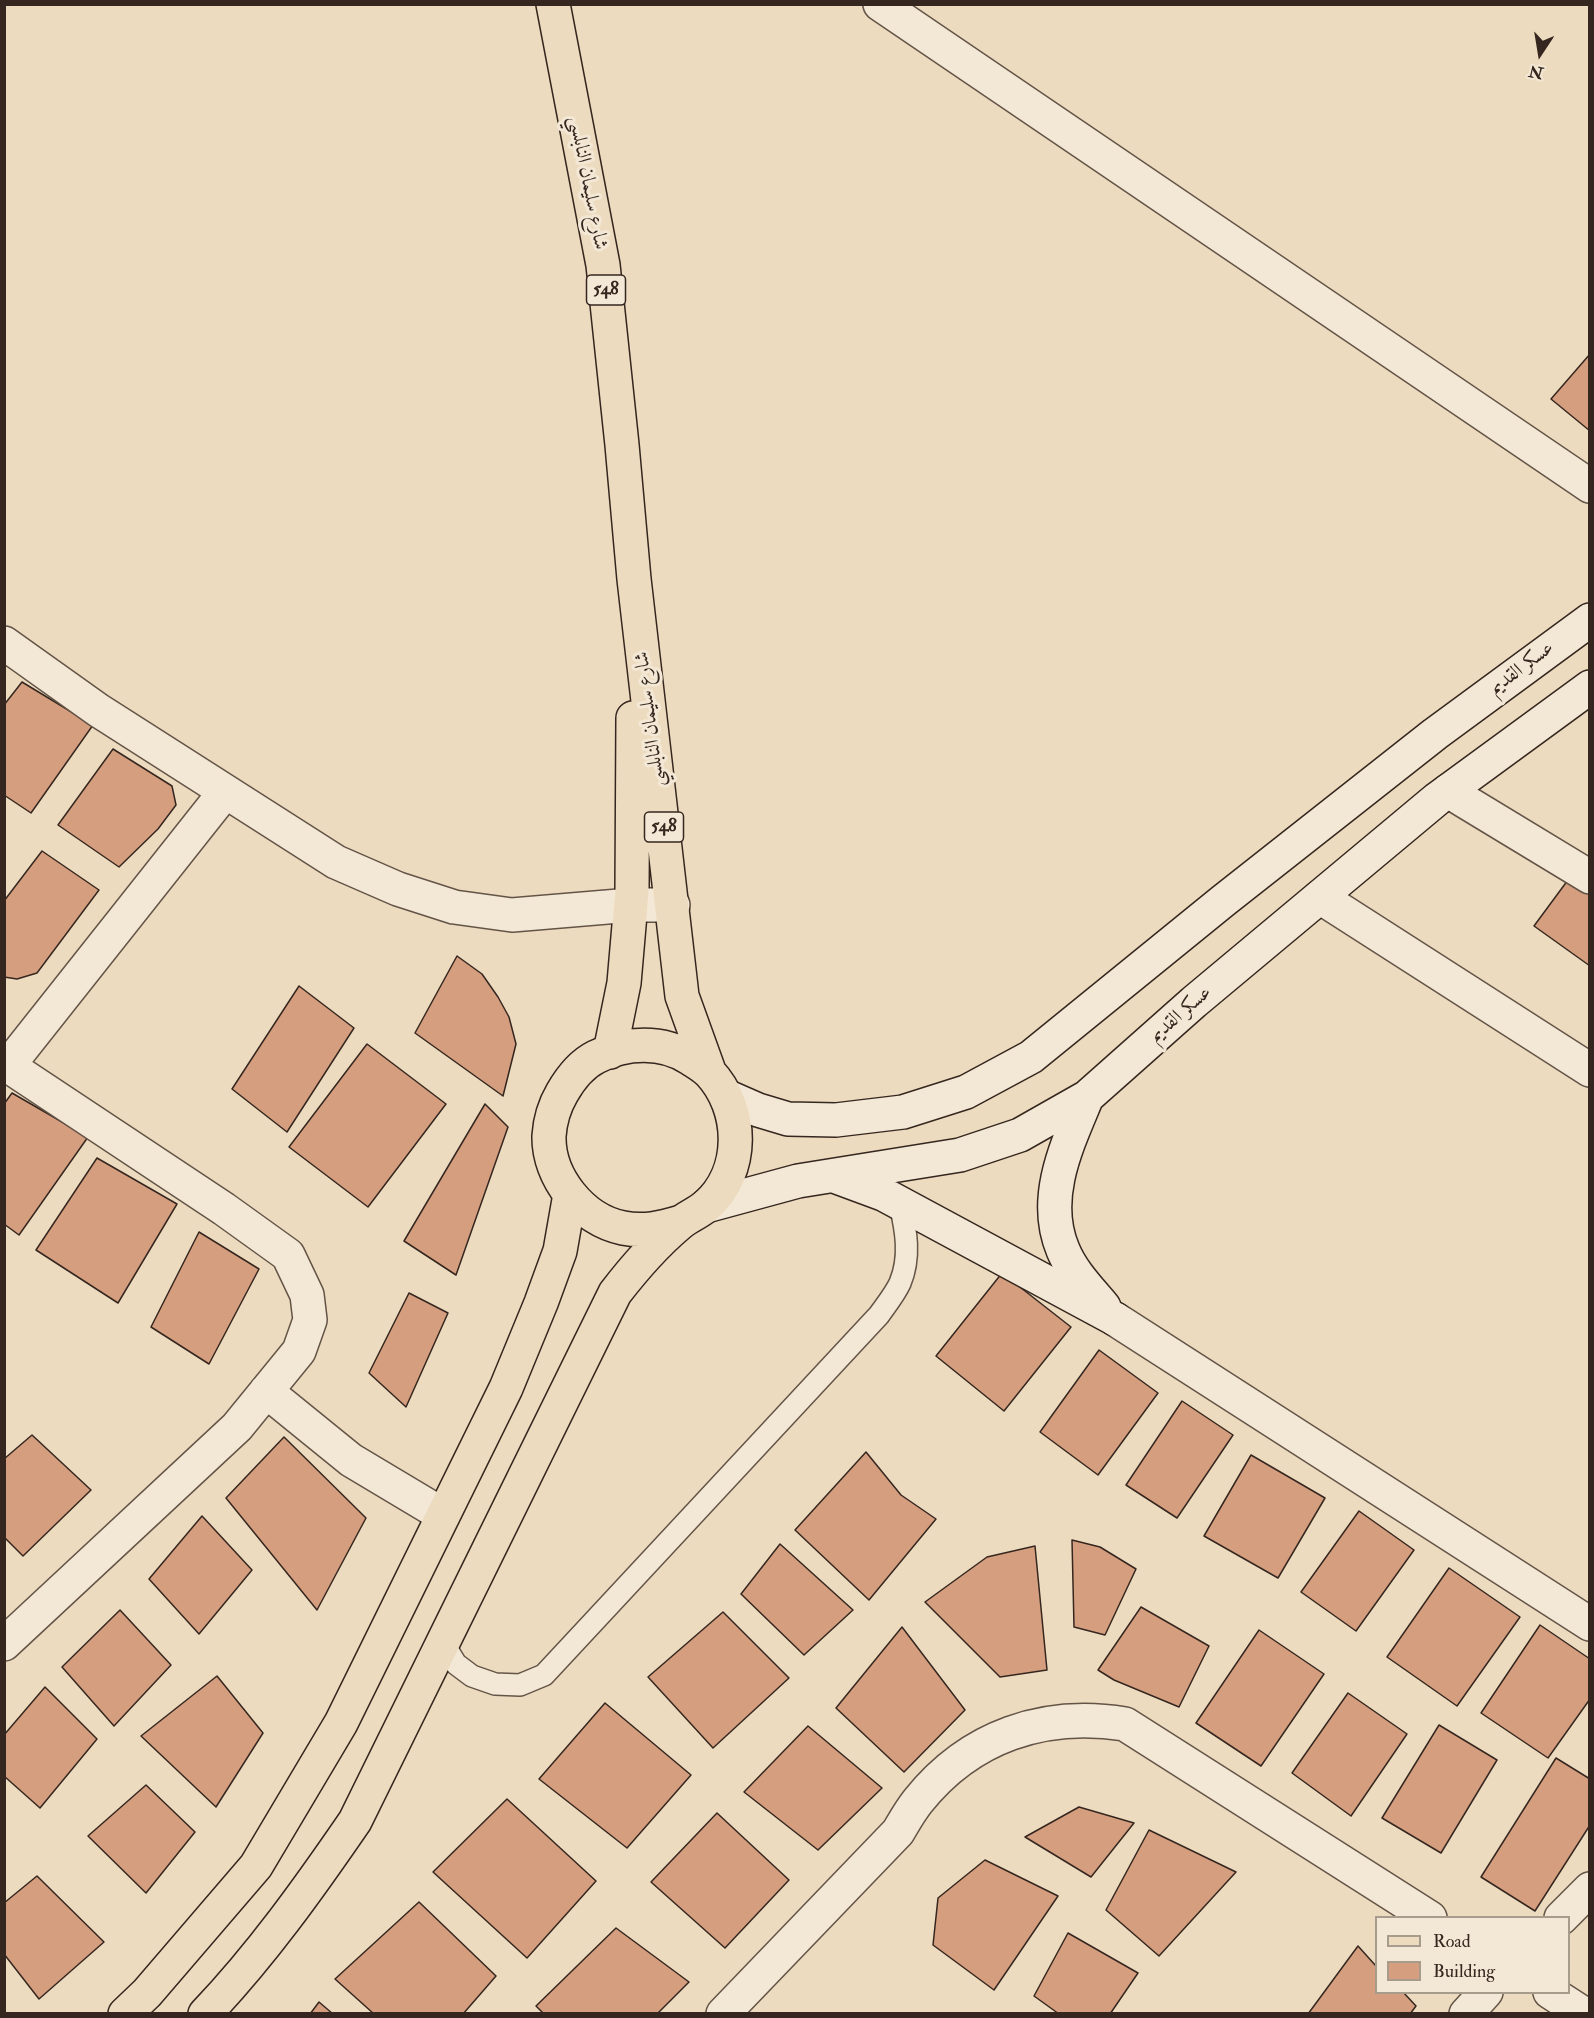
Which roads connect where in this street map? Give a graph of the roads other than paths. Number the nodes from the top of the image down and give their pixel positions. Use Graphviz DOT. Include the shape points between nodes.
graph roads {
  1 [pos="553,4"];
  2 [pos="880,4"];
  3 [pos="1590,486"];
  4 [pos="634,579"];
  5 [pos="1590,620"];
  6 [pos="4,643"];
  7 [pos="1590,687"];
  8 [pos="1448,791"];
  9 [pos="225,792"];
  10 [pos="1590,877"];
  11 [pos="1320,897"];
  12 [pos="631,905"];
  13 [pos="673,905"];
  14 [pos="609,1052"];
  15 [pos="6,1064"];
  16 [pos="1590,1070"];
  17 [pos="718,1083"];
  18 [pos="1087,1097"];
  19 [pos="835,1176"];
  20 [pos="570,1194"];
  21 [pos="900,1204"];
  22 [pos="693,1214"];
  23 [pos="1115,1319"];
  24 [pos="266,1391"];
  25 [pos="443,1515"];
  26 [pos="1590,1624"];
  27 [pos="443,1643"];
  28 [pos="4,1644"];
  29 [pos="1590,1889"];
  30 [pos="1428,1916"];
  31 [pos="1562,1916"];
  32 [pos="1484,1994"];
  33 [pos="1553,1994"];
  34 [pos="125,2013"];
  35 [pos="206,2013"];
  36 [pos="723,2013"];
  37 [pos="1466,2013"];
  38 [pos="1584,2013"];
  1 -- 4 [label="main road, شارع سليمان النابلسي / 548" via="603,265"];
  2 -- 3 [label="street"];
  4 -- 12 [label="main road, شارع سليمان النابلسي / 548"];
  4 -- 13 [label="main road, شارع سليمان النابلسي / 548"];
  5 -- 17 [label="street, عسكر القديم" via="1435,734 1031,1057 966,1092 903,1112 836,1120 788,1119 758,1110"];
  6 -- 9 [label="street" via="98,710"];
  7 -- 8 [label="street, عسكر القديم"];
  8 -- 10 [label="street"];
  8 -- 11 [label="street, عسكر القديم"];
  9 -- 12 [label="street" via="336,862 454,908 512,915"];
  9 -- 15 [label="street"];
  11 -- 16 [label="street"];
  11 -- 18 [label="street, عسكر القديم"];
  12 -- 13 [label="street"];
  12 -- 14 [label="main road, شارع سليمان النابلسي / 548" via="624,983"];
  13 -- 17 [label="main road, شارع سليمان النابلسي / 548" via="682,996"];
  14 -- 17 [label="main road" via="624,1046 655,1045 684,1054"];
  14 -- 20 [label="main road" via="594,1058 571,1078 555,1105 549,1136 555,1167"];
  15 -- 24 [label="street" via="288,1255 307,1295 310,1320 299,1351"];
  17 -- 22 [label="main road" via="735,1124 735,1154 725,1182"];
  18 -- 19 [label="street, عسكر القديم" via="1020,1135 960,1155"];
  18 -- 23 [label="street" via="1062,1157 1055,1220 1063,1250 1079,1277"];
  19 -- 21 [label="street"];
  19 -- 22 [label="street, عسكر القديم" via="798,1181"];
  20 -- 22 [label="main road" via="593,1216 621,1227 652,1230"];
  20 -- 25 [label="main road" via="560,1251 541,1303 506,1388"];
  21 -- 23 [label="street"];
  21 -- 27 [label="lane" via="906,1231 906,1263 899,1284 879,1315 544,1675 520,1684 495,1684 472,1676 456,1664"];
  22 -- 27 [label="main road" via="642,1258 615,1293"];
  23 -- 26 [label="street"];
  24 -- 25 [label="street" via="351,1460"];
  24 -- 28 [label="street" via="237,1427"];
  25 -- 34 [label="main road" via="341,1723 256,1866 147,1993"];
  27 -- 35 [label="main road" via="355,1821 304,1895"];
  29 -- 31 [label="street"];
  30 -- 36 [label="street" via="1125,1724 1074,1720 1043,1723 986,1743 937,1779 898,1832"];
  32 -- 37 [label="street"];
  33 -- 38 [label="street"];
}
